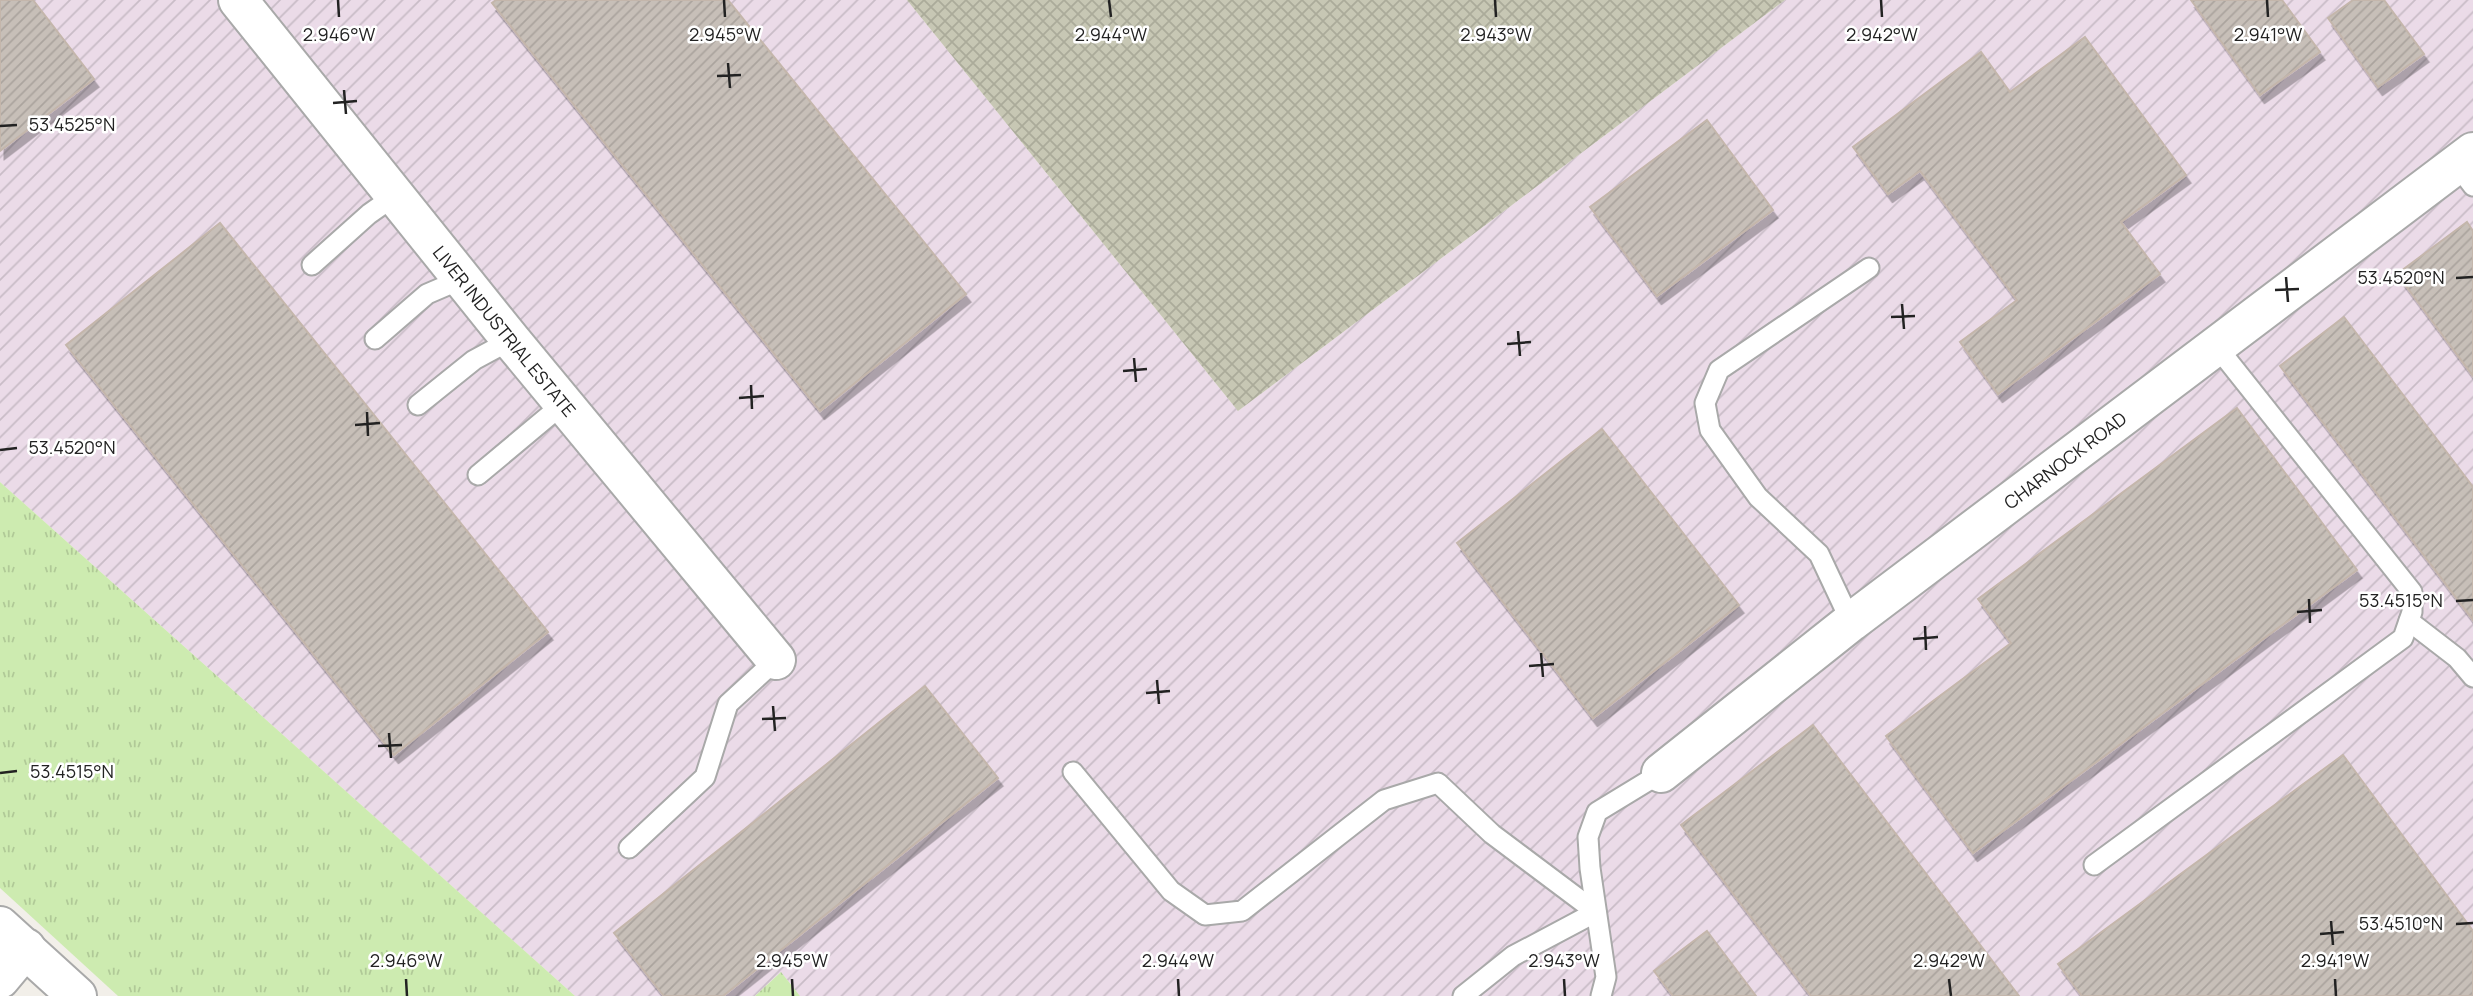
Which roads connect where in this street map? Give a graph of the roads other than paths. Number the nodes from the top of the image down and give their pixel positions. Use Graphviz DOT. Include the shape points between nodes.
graph roads {
  1 [pos="239,0"];
  2 [pos="2467,168"];
  3 [pos="396,195"];
  4 [pos="312,265"];
  5 [pos="1869,268"];
  6 [pos="462,279"];
  7 [pos="375,339"];
  8 [pos="511,340"];
  9 [pos="2217,347"];
  10 [pos="563,404"];
  11 [pos="418,405"];
  12 [pos="478,475"];
  13 [pos="2409,621"];
  14 [pos="1851,622"];
  15 [pos="776,660"];
  16 [pos="2473,677"];
  17 [pos="1073,772"];
  18 [pos="1661,773"];
  19 [pos="629,848"];
  20 [pos="2094,865"];
  21 [pos="1596,912"];
  22 [pos="13,937"];
  23 [pos="0,979"];
  24 [pos="77,996"];
  25 [pos="1464,996"];
  26 [pos="1601,996"];
  1 -- 3 [label="street, LIVER INDUSTRIAL ESTATE"];
  2 -- 9 [label="street, CHARNOCK ROAD"];
  3 -- 4 [label="lane"];
  3 -- 6 [label="street, LIVER INDUSTRIAL ESTATE"];
  5 -- 14 [label="lane" via="1719,370 1705,403 1710,429 1758,497 1819,554"];
  6 -- 7 [label="lane" via="427,294"];
  6 -- 8 [label="street, LIVER INDUSTRIAL ESTATE"];
  8 -- 10 [label="street, LIVER INDUSTRIAL ESTATE"];
  8 -- 11 [label="lane" via="474,360"];
  9 -- 13 [label="lane" via="2412,592"];
  9 -- 14 [label="street, CHARNOCK ROAD"];
  10 -- 12 [label="lane"];
  10 -- 15 [label="street, LIVER INDUSTRIAL ESTATE"];
  13 -- 16 [label="lane" via="2457,658"];
  13 -- 20 [label="lane" via="2403,638"];
  14 -- 18 [label="street, CHARNOCK ROAD"];
  15 -- 19 [label="lane" via="729,704 705,777"];
  17 -- 21 [label="lane" via="1171,891 1205,915 1242,911 1384,800 1438,783 1492,834"];
  18 -- 21 [label="lane" via="1597,812 1588,837"];
  21 -- 25 [label="lane" via="1513,956"];
  21 -- 26 [label="lane" via="1606,977"];
  22 -- 23 [label="street"];
  22 -- 24 [label="street"];
}
